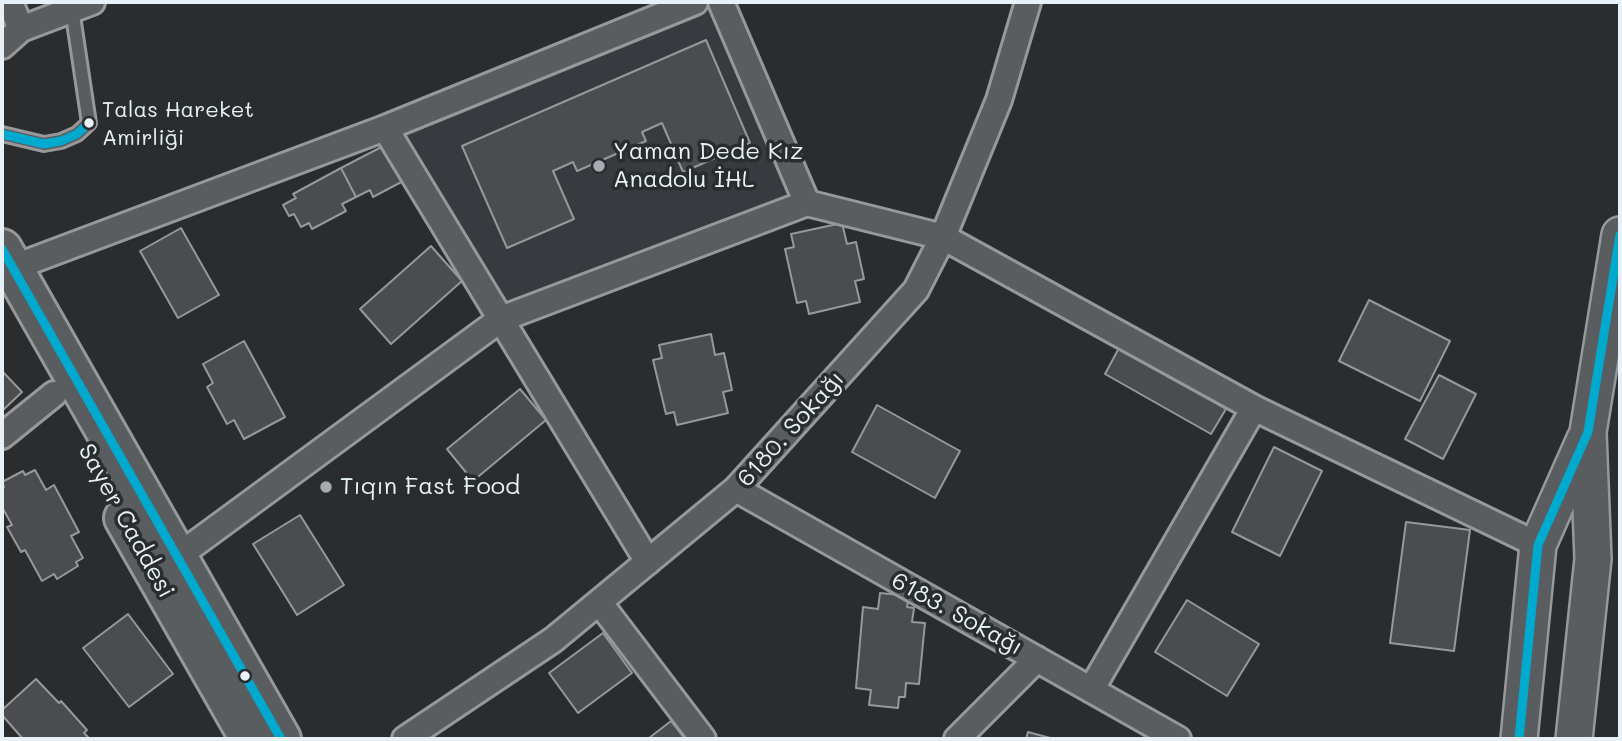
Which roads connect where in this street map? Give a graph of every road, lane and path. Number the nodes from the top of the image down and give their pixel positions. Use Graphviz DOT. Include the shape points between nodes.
graph roads {
  1 [pos="10,2"];
  2 [pos="695,2"];
  3 [pos="721,2"];
  4 [pos="1028,2"];
  5 [pos="82,6"];
  6 [pos="21,29"];
  7 [pos="2,46"];
  8 [pos="385,128"];
  9 [pos="2,134"];
  10 [pos="807,203"];
  11 [pos="1620,235"];
  12 [pos="943,237"];
  13 [pos="5,273"];
  14 [pos="501,319"];
  15 [pos="1610,362"];
  16 [pos="54,394"];
  17 [pos="1254,408"];
  18 [pos="1588,432"];
  19 [pos="2,436"];
  20 [pos="736,489"];
  21 [pos="1538,545"];
  22 [pos="177,557"];
  23 [pos="648,562"];
  24 [pos="599,602"];
  25 [pos="1037,659"];
  26 [pos="1091,690"];
  27 [pos="256,739"];
  28 [pos="405,739"];
  29 [pos="703,739"];
  30 [pos="957,739"];
  31 [pos="1178,739"];
  32 [pos="1519,739"];
  33 [pos="1574,739"];
  1 -- 6 [label="street"];
  2 -- 8 [label="street"];
  3 -- 10 [label="street"];
  4 -- 12 [label="street, 6180. Sokağı" via="999,100"];
  5 -- 6 [label="street"];
  5 -- 9 [label="lane" via="89,123 77,134 44,144"];
  6 -- 7 [label="street"];
  8 -- 13 [label="street"];
  8 -- 14 [label="street"];
  10 -- 12 [label="street"];
  10 -- 14 [label="street"];
  11 -- 15 [label="main road"];
  12 -- 17 [label="street"];
  12 -- 20 [label="street, 6180. Sokağı" via="916,290"];
  13 -- 16 [label="main road, Sayer Caddesi"];
  13 -- 22 [label="main road, Sayer Caddesi"];
  14 -- 22 [label="street"];
  14 -- 23 [label="street"];
  15 -- 18 [label="main road"];
  16 -- 19 [label="street"];
  16 -- 27 [label="main road, Sayer Caddesi"];
  17 -- 21 [label="street"];
  17 -- 26 [label="street"];
  18 -- 21 [label="main road"];
  18 -- 33 [label="main road" via="1593,559"];
  20 -- 23 [label="street, 6180. Sokağı"];
  20 -- 25 [label="street, 6183. Sokağı"];
  21 -- 32 [label="main road"];
  22 -- 27 [label="main road, Sayer Caddesi"];
  23 -- 24 [label="street, 6180. Sokağı"];
  24 -- 28 [label="street, 6180. Sokağı" via="553,640"];
  24 -- 29 [label="street"];
  25 -- 26 [label="street, 6183. Sokağı"];
  25 -- 30 [label="street"];
  26 -- 31 [label="street, 6183. Sokağı"];
}
